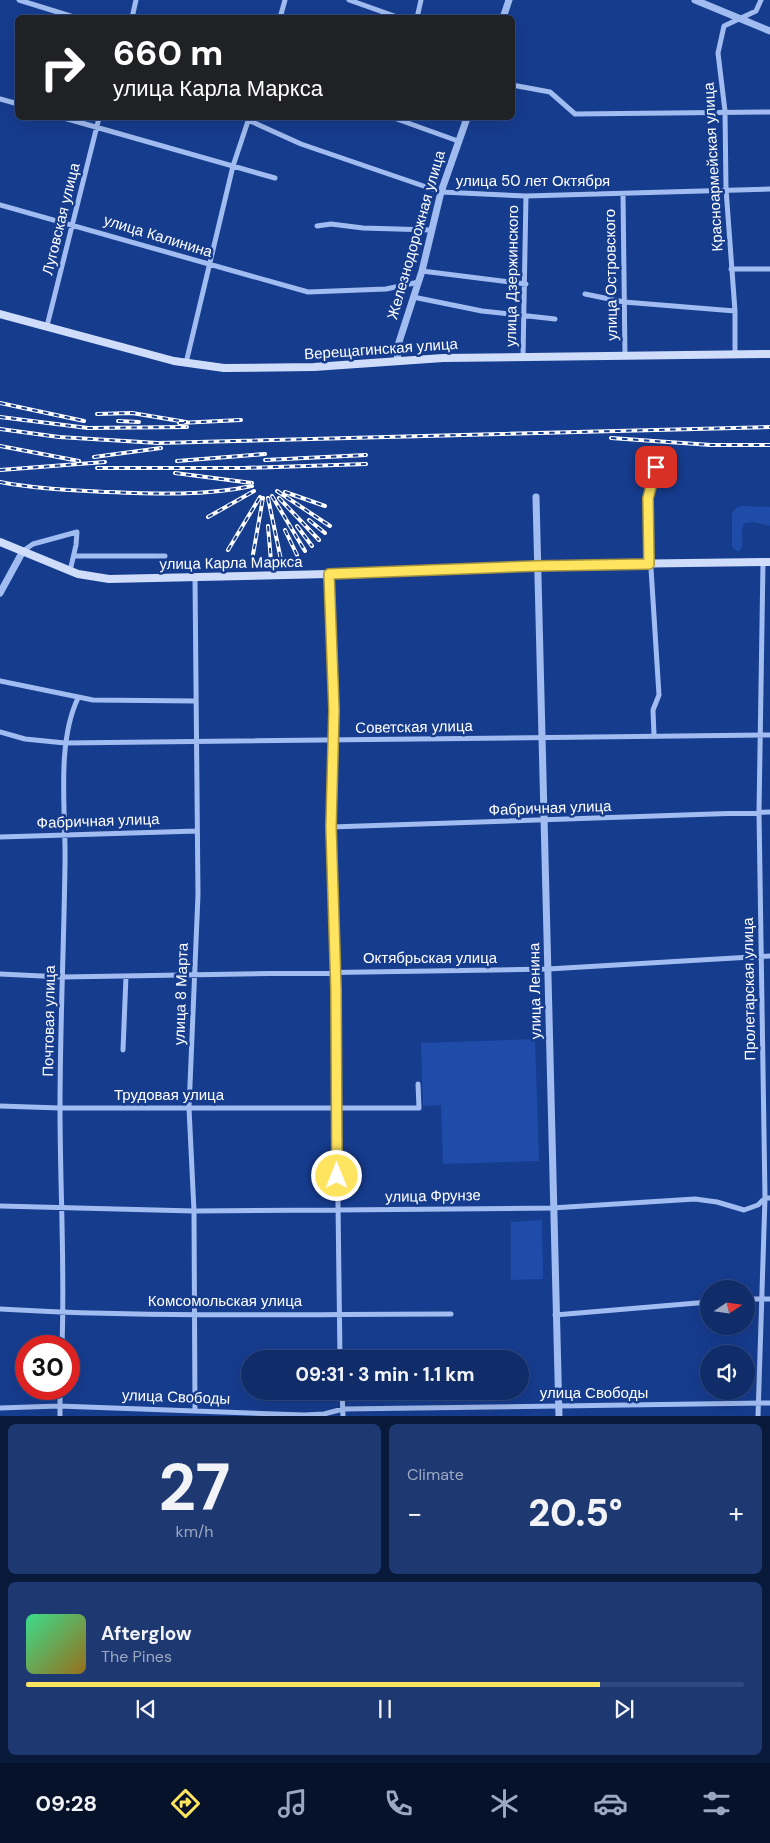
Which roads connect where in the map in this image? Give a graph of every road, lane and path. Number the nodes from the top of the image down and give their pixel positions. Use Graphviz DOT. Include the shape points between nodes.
graph roads {
  1 [pos="19,0"];
  2 [pos="136,0"];
  3 [pos="285,0"];
  4 [pos="349,0"];
  5 [pos="421,0"];
  6 [pos="509,0"];
  7 [pos="695,0"];
  8 [pos="761,0"];
  9 [pos="67,15"];
  10 [pos="133,15"];
  11 [pos="281,15"];
  12 [pos="392,15"];
  13 [pos="417,15"];
  14 [pos="504,15"];
  15 [pos="738,18"];
  16 [pos="770,30"];
  17 [pos="515,86"];
  18 [pos="0,99"];
  19 [pos="15,103"];
  20 [pos="725,110"];
  21 [pos="770,112"];
  22 [pos="71,120"];
  23 [pos="99,120"];
  24 [pos="249,120"];
  25 [pos="251,120"];
  26 [pos="400,120"];
  27 [pos="466,120"];
  28 [pos="97,127"];
  29 [pos="458,141"];
  30 [pos="232,166"];
  31 [pos="275,178"];
  32 [pos="726,189"];
  33 [pos="770,189"];
  34 [pos="441,192"];
  35 [pos="623,194"];
  36 [pos="526,196"];
  37 [pos="0,205"];
  38 [pos="72,224"];
  39 [pos="317,226"];
  40 [pos="431,230"];
  41 [pos="208,264"];
  42 [pos="770,269"];
  43 [pos="731,270"];
  44 [pos="422,271"];
  45 [pos="419,282"];
  46 [pos="526,284"];
  47 [pos="585,294"];
  48 [pos="413,297"];
  49 [pos="624,302"];
  50 [pos="735,311"];
  51 [pos="0,314"];
  52 [pos="524,316"];
  53 [pos="555,319"];
  54 [pos="47,326"];
  55 [pos="770,354"];
  56 [pos="734,355"];
  57 [pos="625,356"];
  58 [pos="523,357"];
  59 [pos="396,361"];
  60 [pos="186,364"];
  61 [pos="656,467"];
  62 [pos="536,497"];
  63 [pos="0,542"];
  64 [pos="22,551"];
  65 [pos="74,556"];
  66 [pos="165,556"];
  67 [pos="766,562"];
  68 [pos="649,564"];
  69 [pos="537,566"];
  70 [pos="70,571"];
  71 [pos="329,574"];
  72 [pos="195,578"];
  73 [pos="0,593"];
  74 [pos="0,680"];
  75 [pos="78,698"];
  76 [pos="196,702"];
  77 [pos="0,732"];
  78 [pos="654,735"];
  79 [pos="760,735"];
  80 [pos="770,735"];
  81 [pos="543,738"];
  82 [pos="333,740"];
  83 [pos="65,743"];
  84 [pos="196,743"];
  85 [pos="759,812"];
  86 [pos="770,812"];
  87 [pos="544,821"];
  88 [pos="331,827"];
  89 [pos="198,831"];
  90 [pos="66,834"];
  91 [pos="0,837"];
  92 [pos="761,956"];
  93 [pos="770,956"];
  94 [pos="548,969"];
  95 [pos="335,971"];
  96 [pos="0,974"];
  97 [pos="194,975"];
  98 [pos="63,976"];
  99 [pos="126,976"];
  100 [pos="123,1050"];
  101 [pos="418,1084"];
  102 [pos="764,1096"];
  103 [pos="770,1096"];
  104 [pos="0,1106"];
  105 [pos="337,1107"];
  106 [pos="60,1108"];
  107 [pos="189,1108"];
  108 [pos="767,1198"];
  109 [pos="0,1206"];
  110 [pos="62,1206"];
  111 [pos="552,1208"];
  112 [pos="337,1210"];
  113 [pos="194,1211"];
  114 [pos="755,1298"];
  115 [pos="761,1298"];
  116 [pos="770,1299"];
  117 [pos="700,1303"];
  118 [pos="0,1309"];
  119 [pos="63,1313"];
  120 [pos="194,1314"];
  121 [pos="338,1314"];
  122 [pos="450,1314"];
  123 [pos="555,1314"];
  124 [pos="62,1335"];
  125 [pos="340,1350"];
  126 [pos="59,1400"];
  127 [pos="342,1400"];
  128 [pos="770,1403"];
  129 [pos="758,1404"];
  130 [pos="59,1406"];
  131 [pos="558,1407"];
  132 [pos="0,1408"];
  133 [pos="343,1409"];
  134 [pos="194,1411"];
  135 [pos="60,1416"];
  136 [pos="343,1416"];
  137 [pos="559,1416"];
  138 [pos="758,1416"];
  1 -- 9 [label="street"];
  2 -- 10 [label="street"];
  3 -- 11 [label="street"];
  4 -- 12 [label="street"];
  5 -- 13 [label="street"];
  6 -- 14 [label="street"];
  7 -- 15 [label="street"];
  8 -- 15 [label="street, Красноармейская улица" via="756,11"];
  15 -- 16 [label="street"];
  15 -- 20 [label="street, Красноармейская улица" via="724,26 718,53"];
  17 -- 20 [label="street" via="550,92 575,114"];
  18 -- 19 [label="street"];
  20 -- 21 [label="street"];
  20 -- 32 [label="street, Красноармейская улица"];
  22 -- 28 [label="street"];
  23 -- 28 [label="street, Луговская улица"];
  24 -- 30 [label="street"];
  25 -- 34 [label="street, улица 50 лет Октября" via="301,144"];
  26 -- 29 [label="street"];
  27 -- 29 [label="street, Железнодорожная улица"];
  28 -- 30 [label="street"];
  28 -- 38 [label="street, Луговская улица"];
  29 -- 34 [label="street, Железнодорожная улица"];
  30 -- 31 [label="street"];
  30 -- 41 [label="street"];
  32 -- 33 [label="street, улица 50 лет Октября"];
  32 -- 35 [label="street, улица 50 лет Октября"];
  32 -- 43 [label="street, Красноармейская улица"];
  34 -- 36 [label="street, улица 50 лет Октября"];
  34 -- 40 [label="street, Железнодорожная улица"];
  35 -- 36 [label="street, улица 50 лет Октября"];
  35 -- 49 [label="street, улица Островского"];
  36 -- 46 [label="street, улица Дзержинского"];
  37 -- 38 [label="street, улица Калинина"];
  38 -- 41 [label="street, улица Калинина"];
  38 -- 54 [label="street, Луговская улица"];
  39 -- 40 [label="street"];
  40 -- 44 [label="street, Железнодорожная улица"];
  41 -- 45 [label="street, улица Калинина" via="308,292 386,289"];
  41 -- 60 [label="street"];
  42 -- 43 [label="street"];
  43 -- 50 [label="street, Красноармейская улица"];
  44 -- 45 [label="street, Железнодорожная улица"];
  44 -- 46 [label="street"];
  45 -- 48 [label="street, Железнодорожная улица"];
  46 -- 52 [label="street, улица Дзержинского"];
  47 -- 49 [label="street"];
  48 -- 52 [label="street"];
  48 -- 59 [label="street, Железнодорожная улица"];
  49 -- 50 [label="street"];
  49 -- 57 [label="street, улица Островского"];
  50 -- 56 [label="street, Красноармейская улица"];
  51 -- 54 [label="main road, Верещагинская улица"];
  52 -- 53 [label="street"];
  52 -- 58 [label="street, улица Дзержинского"];
  54 -- 60 [label="main road, Верещагинская улица"];
  55 -- 56 [label="main road, Верещагинская улица"];
  56 -- 57 [label="main road, Верещагинская улица"];
  57 -- 58 [label="main road, Верещагинская улица"];
  58 -- 59 [label="main road, Верещагинская улица"];
  59 -- 60 [label="main road, Верещагинская улица" via="314,368 224,368"];
  61 -- 68 [label="street" via="648,498"];
  62 -- 69 [label="street, улица Ленина"];
  63 -- 64 [label="main road, улица Карла Маркса"];
  64 -- 65 [label="street" via="33,544 77,532"];
  64 -- 70 [label="main road, улица Карла Маркса"];
  64 -- 73 [label="street"];
  65 -- 66 [label="street"];
  65 -- 70 [label="street"];
  67 -- 68 [label="main road, улица Карла Маркса"];
  67 -- 79 [label="street, Пролетарская улица"];
  68 -- 69 [label="main road, улица Карла Маркса"];
  68 -- 78 [label="street" via="659,695 653,706"];
  69 -- 71 [label="main road, улица Карла Маркса"];
  69 -- 81 [label="street, улица Ленина"];
  70 -- 72 [label="main road, улица Карла Маркса" via="109,579"];
  71 -- 72 [label="main road, улица Карла Маркса"];
  71 -- 82 [label="street"];
  72 -- 76 [label="street, улица 8 Марта"];
  74 -- 75 [label="street"];
  75 -- 76 [label="street"];
  75 -- 83 [label="street, Почтовая улица"];
  76 -- 84 [label="street, улица 8 Марта"];
  77 -- 83 [label="street, Советская улица" via="25,739"];
  78 -- 79 [label="street, Советская улица"];
  78 -- 81 [label="street, Советская улица"];
  79 -- 80 [label="street, Советская улица"];
  79 -- 85 [label="street, Пролетарская улица"];
  81 -- 82 [label="street, Советская улица"];
  81 -- 87 [label="street, улица Ленина"];
  82 -- 84 [label="street, Советская улица"];
  82 -- 88 [label="street"];
  83 -- 84 [label="street, Советская улица"];
  83 -- 90 [label="street, Почтовая улица"];
  84 -- 89 [label="street, улица 8 Марта"];
  85 -- 86 [label="street, Фабричная улица"];
  85 -- 87 [label="street, Фабричная улица"];
  85 -- 92 [label="street, Пролетарская улица"];
  87 -- 88 [label="street, Фабричная улица"];
  87 -- 94 [label="street, улица Ленина"];
  88 -- 95 [label="street"];
  89 -- 90 [label="street, Фабричная улица"];
  89 -- 97 [label="street, улица 8 Марта"];
  90 -- 91 [label="street, Фабричная улица"];
  90 -- 98 [label="street, Почтовая улица"];
  92 -- 93 [label="street, Октябрьская улица"];
  92 -- 94 [label="street, Октябрьская улица"];
  92 -- 102 [label="street, Пролетарская улица"];
  94 -- 95 [label="street, Октябрьская улица"];
  94 -- 111 [label="street, улица Ленина"];
  95 -- 97 [label="street, Октябрьская улица"];
  95 -- 105 [label="street"];
  96 -- 98 [label="street, Октябрьская улица"];
  97 -- 99 [label="street, Октябрьская улица"];
  97 -- 107 [label="street, улица 8 Марта"];
  98 -- 99 [label="street, Октябрьская улица"];
  98 -- 106 [label="street, Почтовая улица"];
  99 -- 100 [label="street"];
  101 -- 105 [label="street, Трудовая улица" via="419,1108"];
  102 -- 103 [label="street"];
  102 -- 108 [label="street, Пролетарская улица"];
  104 -- 106 [label="street, Трудовая улица"];
  105 -- 107 [label="street, Трудовая улица"];
  105 -- 112 [label="street"];
  106 -- 107 [label="street, Трудовая улица"];
  106 -- 110 [label="street, Почтовая улица"];
  107 -- 113 [label="street, улица 8 Марта"];
  108 -- 111 [label="street, улица Фрунзе" via="744,1210 695,1199"];
  108 -- 115 [label="street, Пролетарская улица"];
  109 -- 110 [label="street, улица Фрунзе"];
  110 -- 113 [label="street, улица Фрунзе"];
  110 -- 119 [label="street, Почтовая улица"];
  111 -- 112 [label="street, улица Фрунзе"];
  111 -- 123 [label="street, улица Ленина"];
  112 -- 113 [label="street, улица Фрунзе"];
  112 -- 121 [label="street"];
  113 -- 120 [label="street, улица 8 Марта"];
  114 -- 115 [label="street"];
  115 -- 116 [label="street"];
  115 -- 129 [label="street, Пролетарская улица"];
  117 -- 123 [label="street"];
  118 -- 119 [label="street, Комсомольская улица"];
  119 -- 120 [label="street, Комсомольская улица"];
  119 -- 124 [label="street, Почтовая улица"];
  120 -- 121 [label="street, Комсомольская улица"];
  120 -- 134 [label="street, улица 8 Марта"];
  121 -- 122 [label="street, Комсомольская улица"];
  121 -- 125 [label="street"];
  123 -- 131 [label="street, улица Ленина"];
  126 -- 130 [label="street"];
  127 -- 133 [label="street"];
  128 -- 129 [label="street, улица Свободы"];
  129 -- 131 [label="street, улица Свободы"];
  129 -- 138 [label="street, Пролетарская улица"];
  130 -- 132 [label="street, улица Свободы"];
  130 -- 134 [label="street, улица Свободы"];
  130 -- 135 [label="street"];
  131 -- 133 [label="street, улица Свободы"];
  131 -- 137 [label="street, улица Ленина"];
  133 -- 134 [label="street, улица Свободы" via="304,1415"];
  133 -- 136 [label="street"];
}
